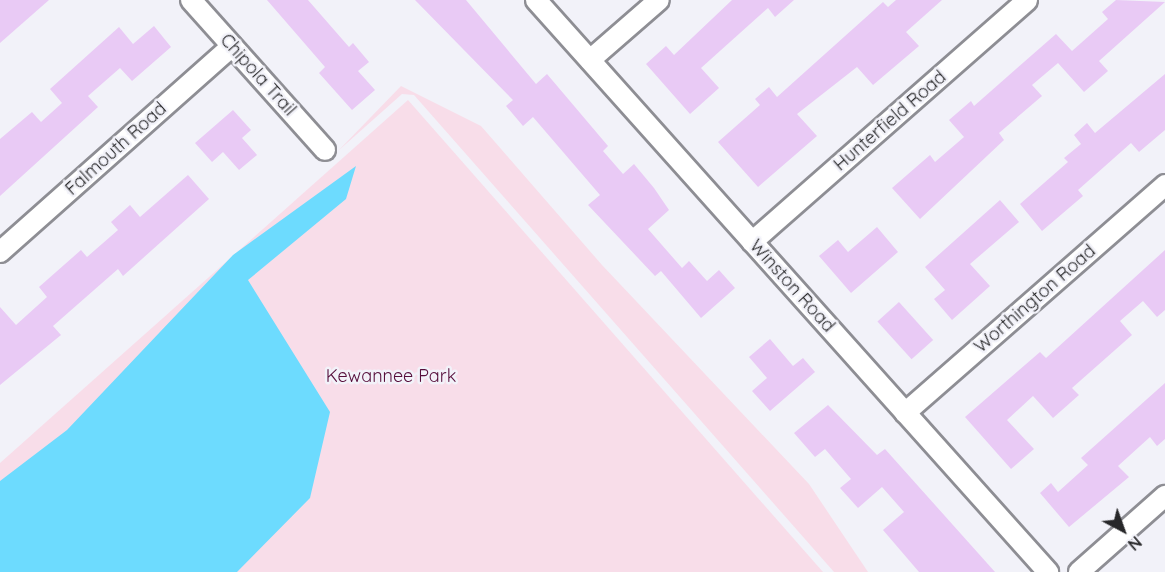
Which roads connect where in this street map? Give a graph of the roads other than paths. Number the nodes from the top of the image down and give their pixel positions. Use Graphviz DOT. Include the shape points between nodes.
graph roads {
  1 [pos="191,0"];
  2 [pos="536,0"];
  3 [pos="659,0"];
  4 [pos="1028,0"];
  5 [pos="232,46"];
  6 [pos="590,60"];
  7 [pos="325,150"];
  8 [pos="1165,185"];
  9 [pos="752,242"];
  10 [pos="0,252"];
  11 [pos="905,413"];
  12 [pos="1165,496"];
  13 [pos="1048,572"];
  14 [pos="1079,572"];
  1 -- 5 [label="street, Chipola Trail"];
  2 -- 6 [label="street, Winston Road"];
  3 -- 6 [label="street"];
  4 -- 9 [label="street, Hunterfield Road"];
  5 -- 7 [label="street, Chipola Trail"];
  5 -- 10 [label="street, Falmouth Road"];
  6 -- 9 [label="street, Winston Road"];
  8 -- 11 [label="street, Worthington Road"];
  9 -- 11 [label="street, Winston Road"];
  11 -- 13 [label="street, Winston Road"];
  12 -- 14 [label="street"];
}
